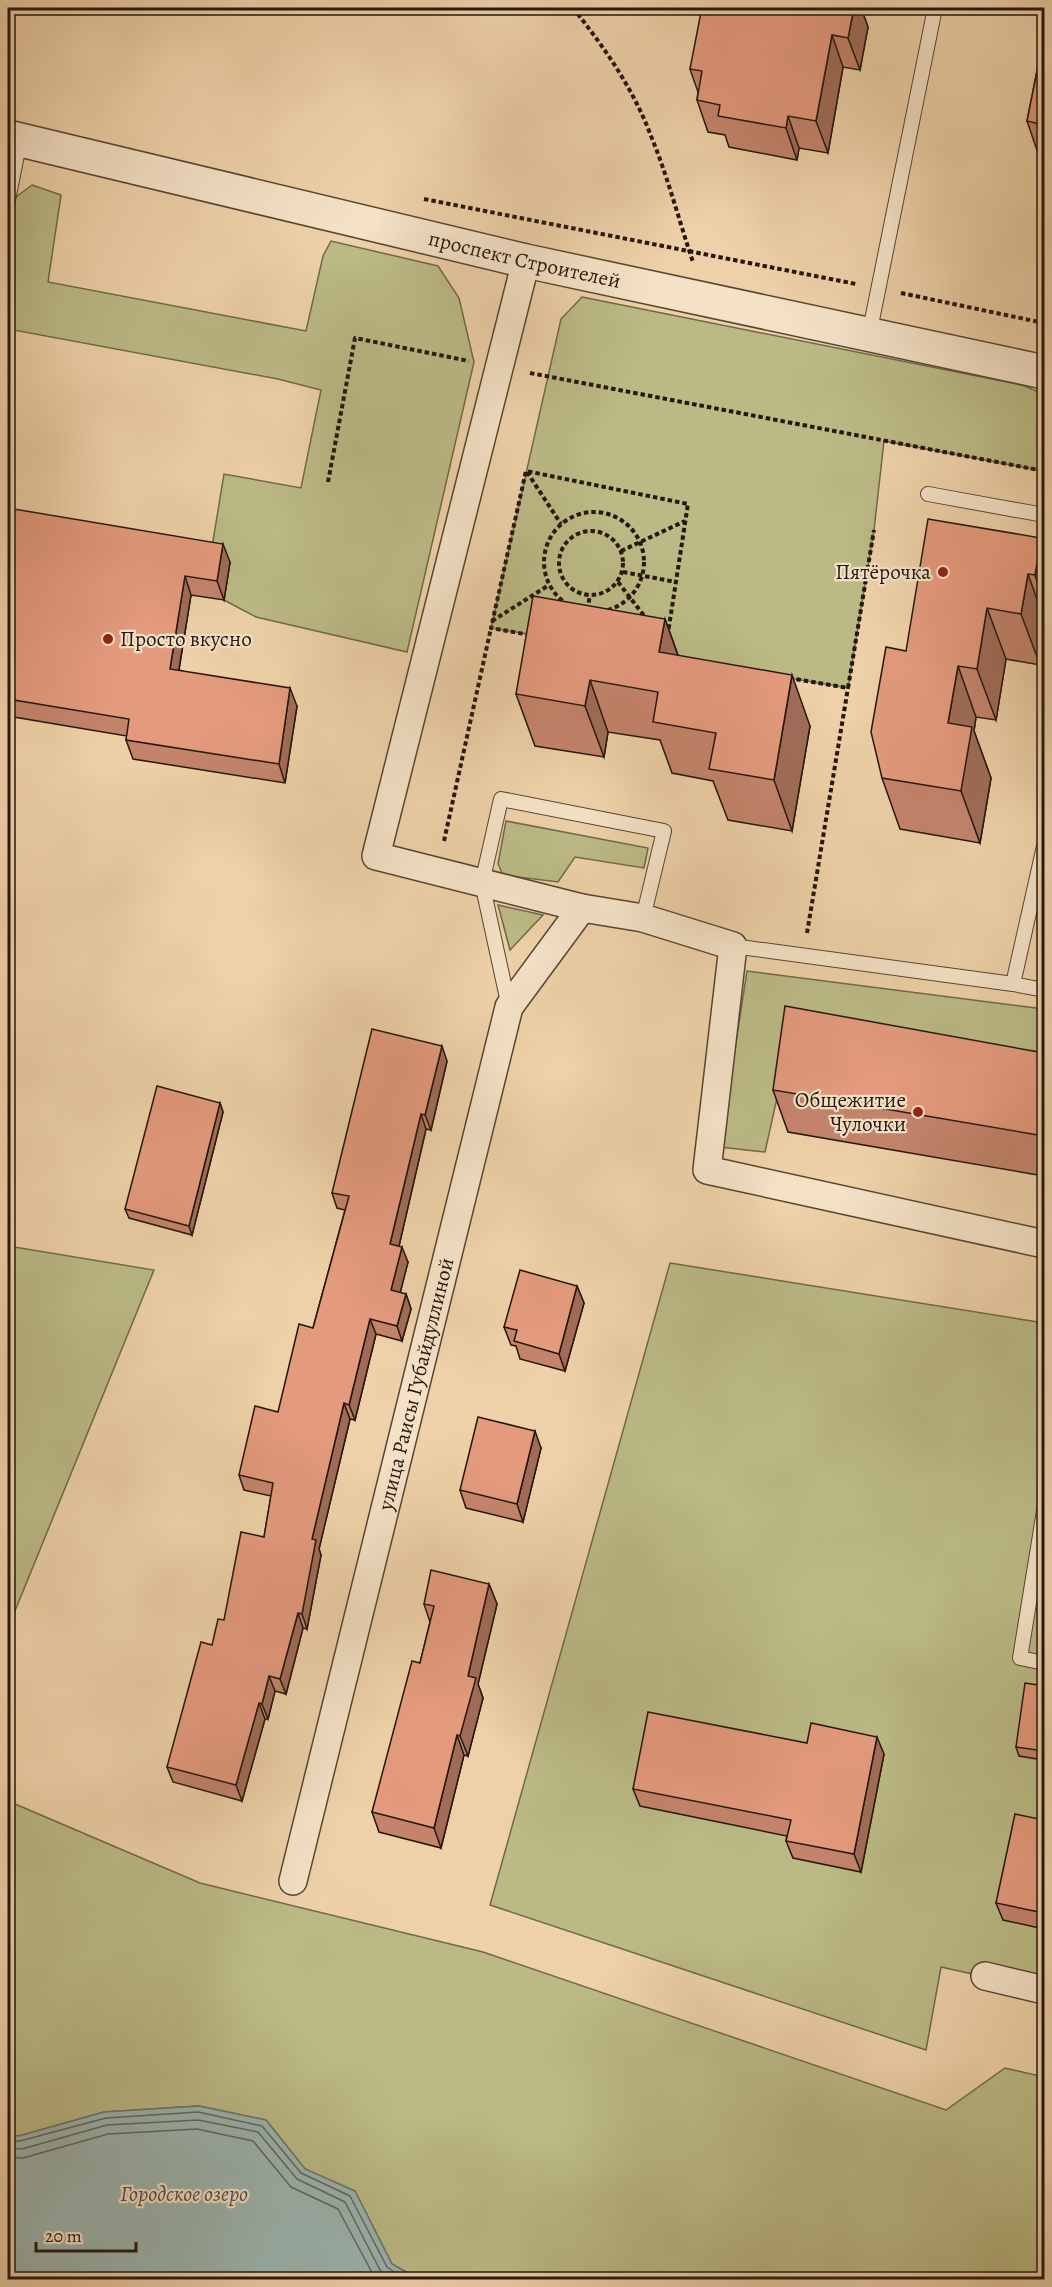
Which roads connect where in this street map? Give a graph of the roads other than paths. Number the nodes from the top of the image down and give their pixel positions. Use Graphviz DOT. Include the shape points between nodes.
graph roads {
  1 [pos="935,8"];
  2 [pos="14,138"];
  3 [pos="8,200"];
  4 [pos="526,261"];
  5 [pos="869,335"];
  6 [pos="1044,372"];
  7 [pos="928,494"];
  8 [pos="1044,515"];
  9 [pos="1044,846"];
  10 [pos="482,883"];
  11 [pos="582,908"];
  12 [pos="643,918"];
  13 [pos="733,946"];
  14 [pos="1013,984"];
  15 [pos="1044,990"];
  16 [pos="509,1007"];
  17 [pos="1044,1244"];
  18 [pos="1044,1511"];
  19 [pos="1044,1663"];
  20 [pos="293,1881"];
  21 [pos="985,1976"];
  22 [pos="1044,1990"];
  1 -- 5 [label="lane"];
  2 -- 3 [label="lane"];
  2 -- 4 [label="street, проспект Строителей"];
  4 -- 5 [label="street, проспект Строителей"];
  4 -- 10 [label="street" via="376,856"];
  5 -- 6 [label="street, проспект Строителей"];
  7 -- 8 [label="lane"];
  9 -- 14 [label="lane"];
  10 -- 11 [label="street"];
  10 -- 12 [label="lane" via="501,799 664,831"];
  10 -- 16 [label="lane"];
  11 -- 12 [label="street"];
  11 -- 16 [label="street, улица Раисы Губайдуллиной"];
  12 -- 13 [label="street"];
  13 -- 14 [label="lane"];
  13 -- 17 [label="street" via="707,1170"];
  14 -- 15 [label="lane"];
  16 -- 20 [label="street, улица Раисы Губайдуллиной"];
  18 -- 19 [label="lane" via="1020,1658"];
  21 -- 22 [label="street"];
}
